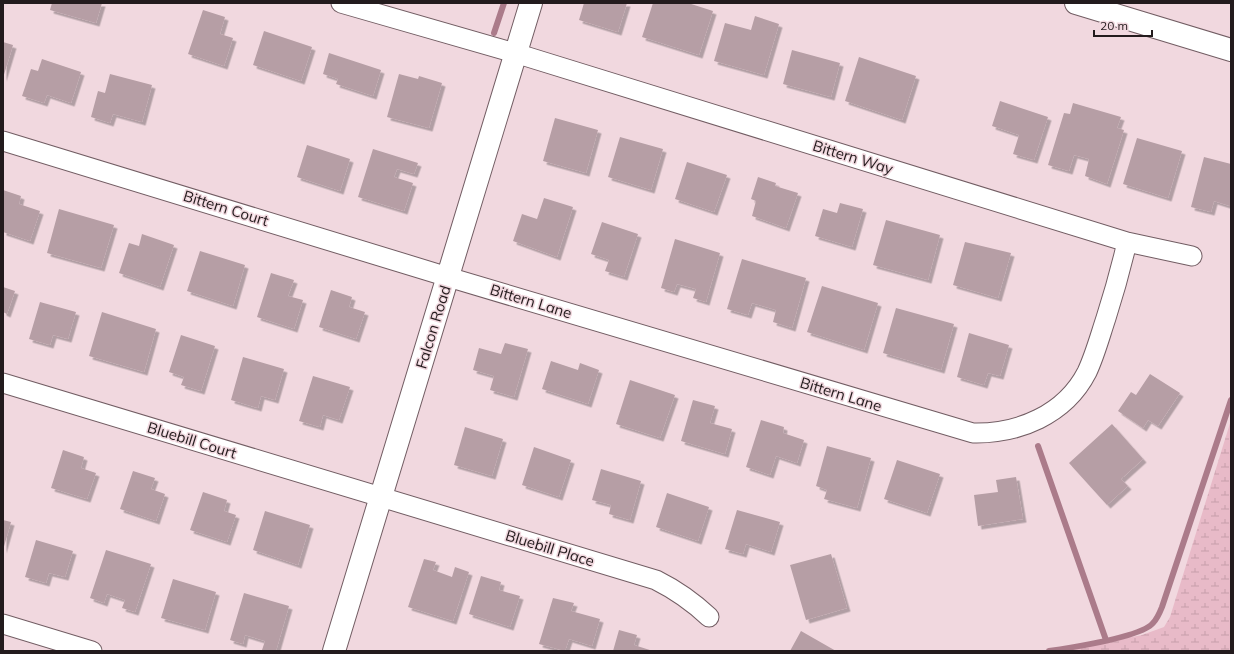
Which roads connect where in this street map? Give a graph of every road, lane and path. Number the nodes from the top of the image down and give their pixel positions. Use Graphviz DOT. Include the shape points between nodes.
graph roads {
  1 [pos="341,3"];
  2 [pos="531,3"];
  3 [pos="1076,3"];
  4 [pos="1231,50"];
  5 [pos="515,53"];
  6 [pos="3,141"];
  7 [pos="1127,242"];
  8 [pos="1192,256"];
  9 [pos="448,277"];
  10 [pos="3,383"];
  11 [pos="381,497"];
  12 [pos="710,617"];
  13 [pos="3,624"];
  14 [pos="92,651"];
  15 [pos="334,651"];
  1 -- 5 [label="street"];
  2 -- 5 [label="street, Falcon Road"];
  3 -- 4 [label="street"];
  5 -- 7 [label="street, Bittern Way"];
  5 -- 9 [label="street, Falcon Road"];
  6 -- 9 [label="street, Bittern Court"];
  7 -- 8 [label="street, Bittern Way"];
  7 -- 9 [label="street, Bittern Lane" via="1097,348 1078,386 1045,416 1017,428 988,433 973,433"];
  9 -- 11 [label="street, Falcon Road"];
  10 -- 11 [label="street, Bluebill Court"];
  11 -- 12 [label="street, Bluebill Place" via="656,580 693,602"];
  11 -- 15 [label="street, Falcon Road"];
  13 -- 14 [label="street"];
}
